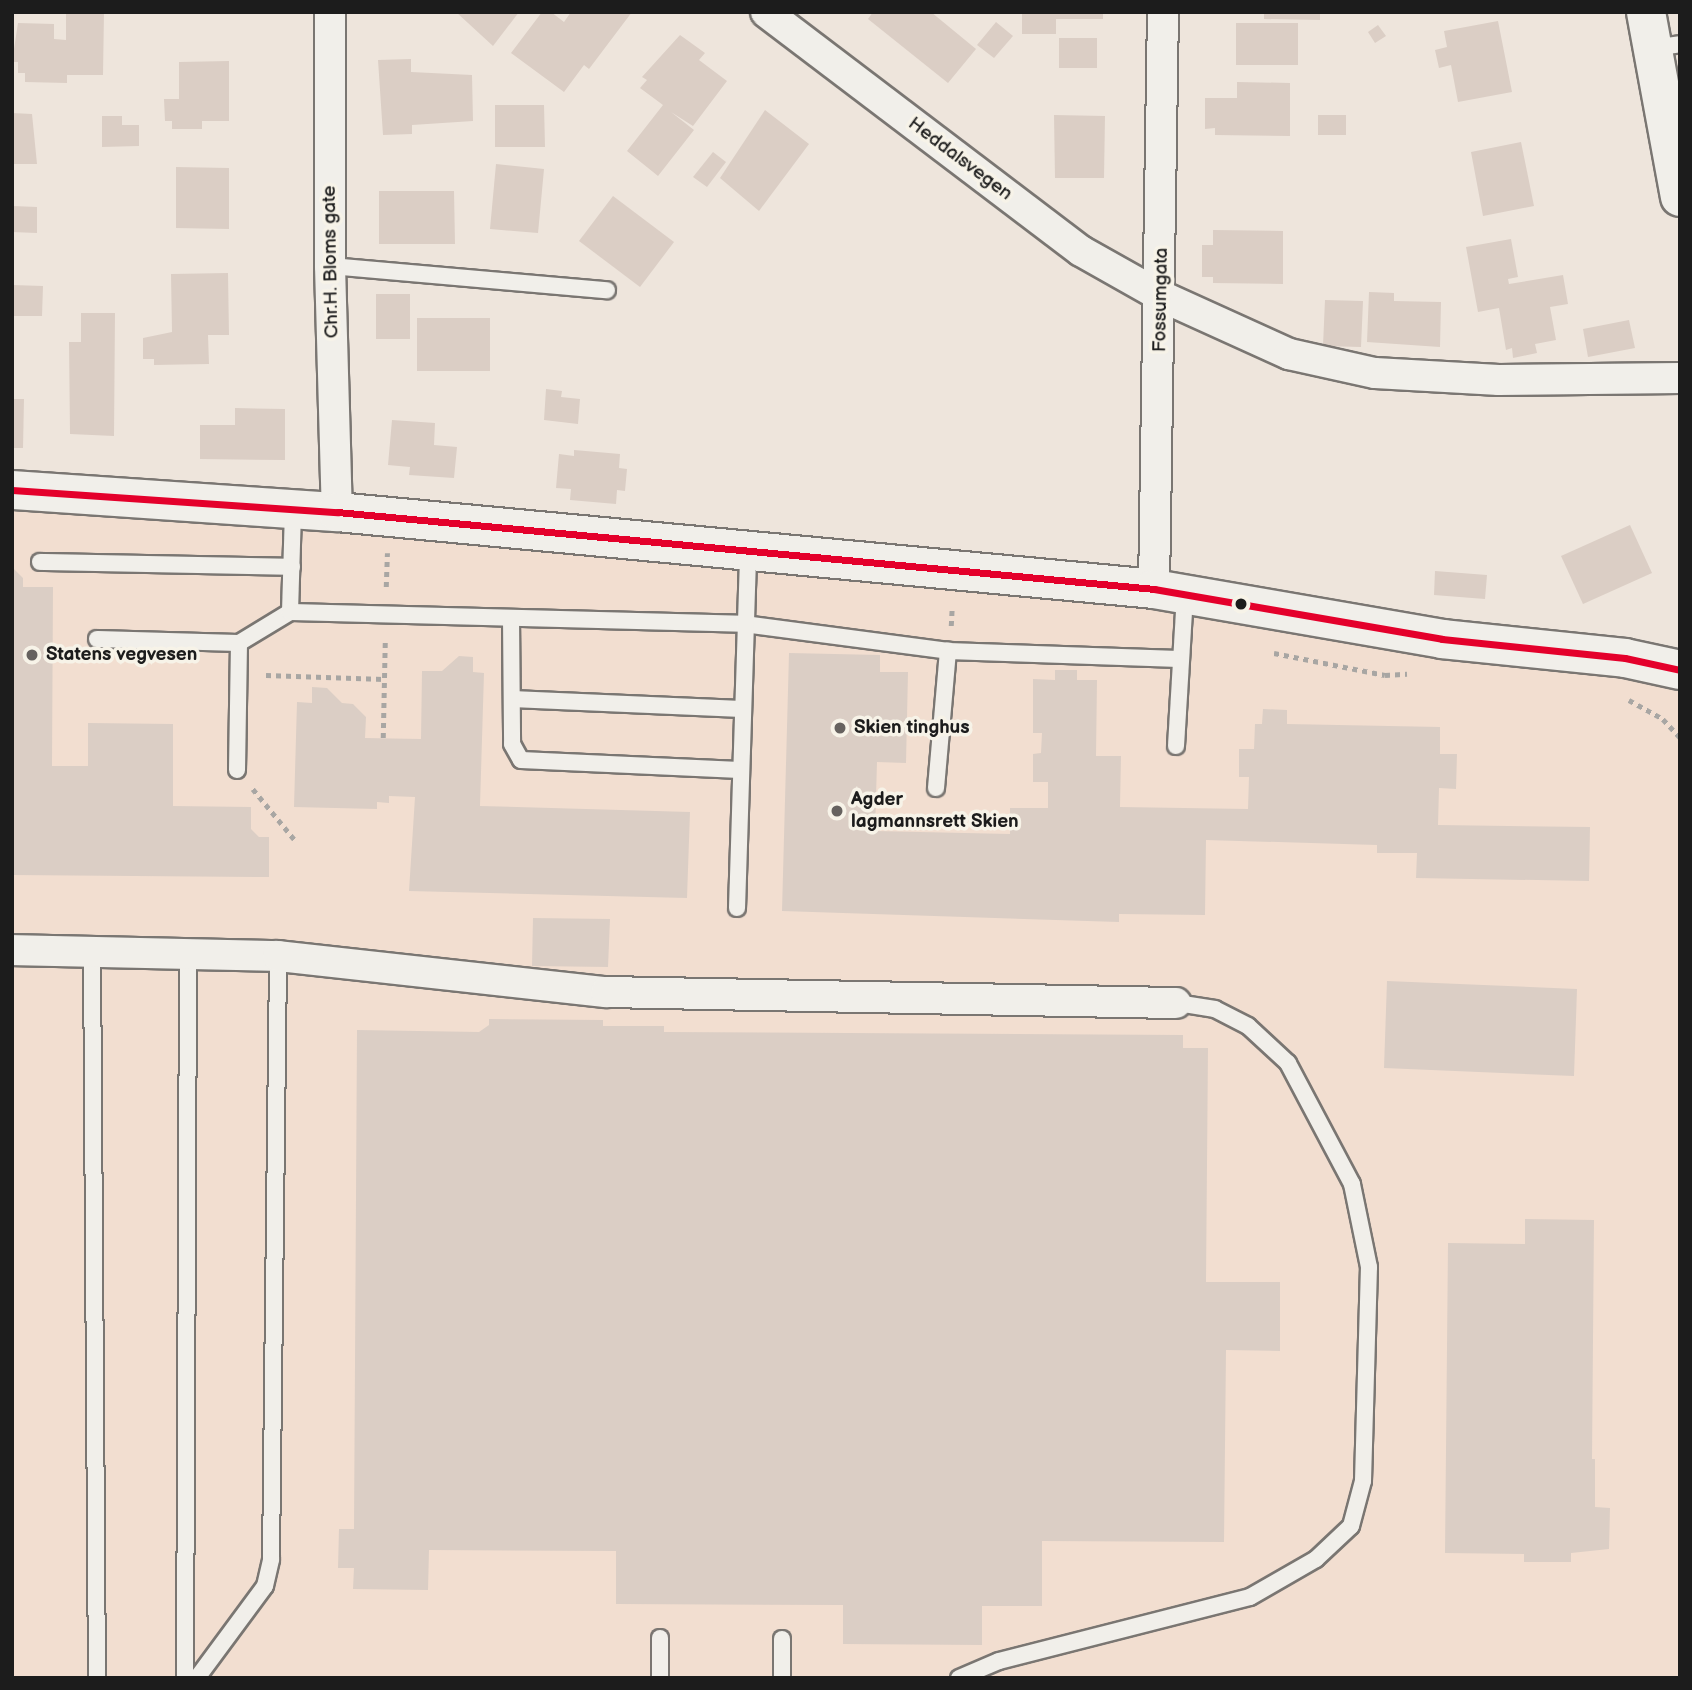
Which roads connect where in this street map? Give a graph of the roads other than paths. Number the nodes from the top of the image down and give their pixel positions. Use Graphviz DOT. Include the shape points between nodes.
graph roads {
  1 [pos="330,12"];
  2 [pos="766,12"];
  3 [pos="1163,12"];
  4 [pos="1660,35"];
  5 [pos="1680,197"];
  6 [pos="330,266"];
  7 [pos="607,290"];
  8 [pos="1161,296"];
  9 [pos="1680,379"];
  10 [pos="12,490"];
  11 [pos="293,509"];
  12 [pos="337,512"];
  13 [pos="748,550"];
  14 [pos="40,562"];
  15 [pos="292,567"];
  16 [pos="1170,592"];
  17 [pos="290,612"];
  18 [pos="512,618"];
  19 [pos="744,624"];
  20 [pos="97,639"];
  21 [pos="239,643"];
  22 [pos="948,651"];
  23 [pos="1179,659"];
  24 [pos="1680,670"];
  25 [pos="512,699"];
  26 [pos="742,709"];
  27 [pos="1176,746"];
  28 [pos="740,769"];
  29 [pos="237,770"];
  30 [pos="936,788"];
  31 [pos="737,908"];
  32 [pos="12,950"];
  33 [pos="92,951"];
  34 [pos="188,954"];
  35 [pos="278,956"];
  36 [pos="1176,1003"];
  37 [pos="660,1638"];
  38 [pos="782,1639"];
  39 [pos="97,1678"];
  40 [pos="185,1678"];
  41 [pos="197,1678"];
  42 [pos="660,1678"];
  43 [pos="782,1678"];
  44 [pos="959,1678"];
  1 -- 6 [label="street, Chr.H. Bloms gate"];
  2 -- 8 [label="street, Heddalsvegen" via="1081,251"];
  3 -- 8 [label="street, Fossumgata"];
  4 -- 5 [label="street"];
  6 -- 7 [label="lane"];
  6 -- 12 [label="street, Chr.H. Bloms gate"];
  8 -- 9 [label="street, Heddalsvegen" via="1289,354 1375,373 1499,380"];
  8 -- 16 [label="street, Fossumgata"];
  10 -- 11 [label="street"];
  11 -- 12 [label="street"];
  11 -- 15 [label="lane"];
  12 -- 13 [label="street"];
  13 -- 16 [label="street"];
  13 -- 19 [label="lane"];
  14 -- 15 [label="lane"];
  15 -- 17 [label="lane"];
  16 -- 23 [label="lane"];
  16 -- 24 [label="street" via="1442,639 1625,658"];
  17 -- 18 [label="lane"];
  17 -- 21 [label="lane"];
  18 -- 19 [label="lane"];
  18 -- 25 [label="lane"];
  19 -- 22 [label="lane"];
  19 -- 26 [label="lane"];
  20 -- 21 [label="lane"];
  21 -- 29 [label="lane"];
  22 -- 23 [label="lane"];
  22 -- 30 [label="lane"];
  23 -- 27 [label="lane"];
  25 -- 26 [label="lane"];
  25 -- 28 [label="lane" via="515,754 532,764"];
  26 -- 28 [label="lane"];
  28 -- 31 [label="lane"];
  32 -- 33 [label="street"];
  33 -- 34 [label="street"];
  33 -- 39 [label="lane"];
  34 -- 35 [label="street"];
  34 -- 40 [label="lane"];
  35 -- 36 [label="street" via="606,992"];
  35 -- 41 [label="lane" via="271,1559 265,1586"];
  36 -- 44 [label="lane" via="1215,1009 1248,1026 1288,1063 1352,1184 1369,1267 1363,1481 1351,1526 1316,1559 1250,1597 999,1661"];
  37 -- 42 [label="lane"];
  38 -- 43 [label="lane"];
}
